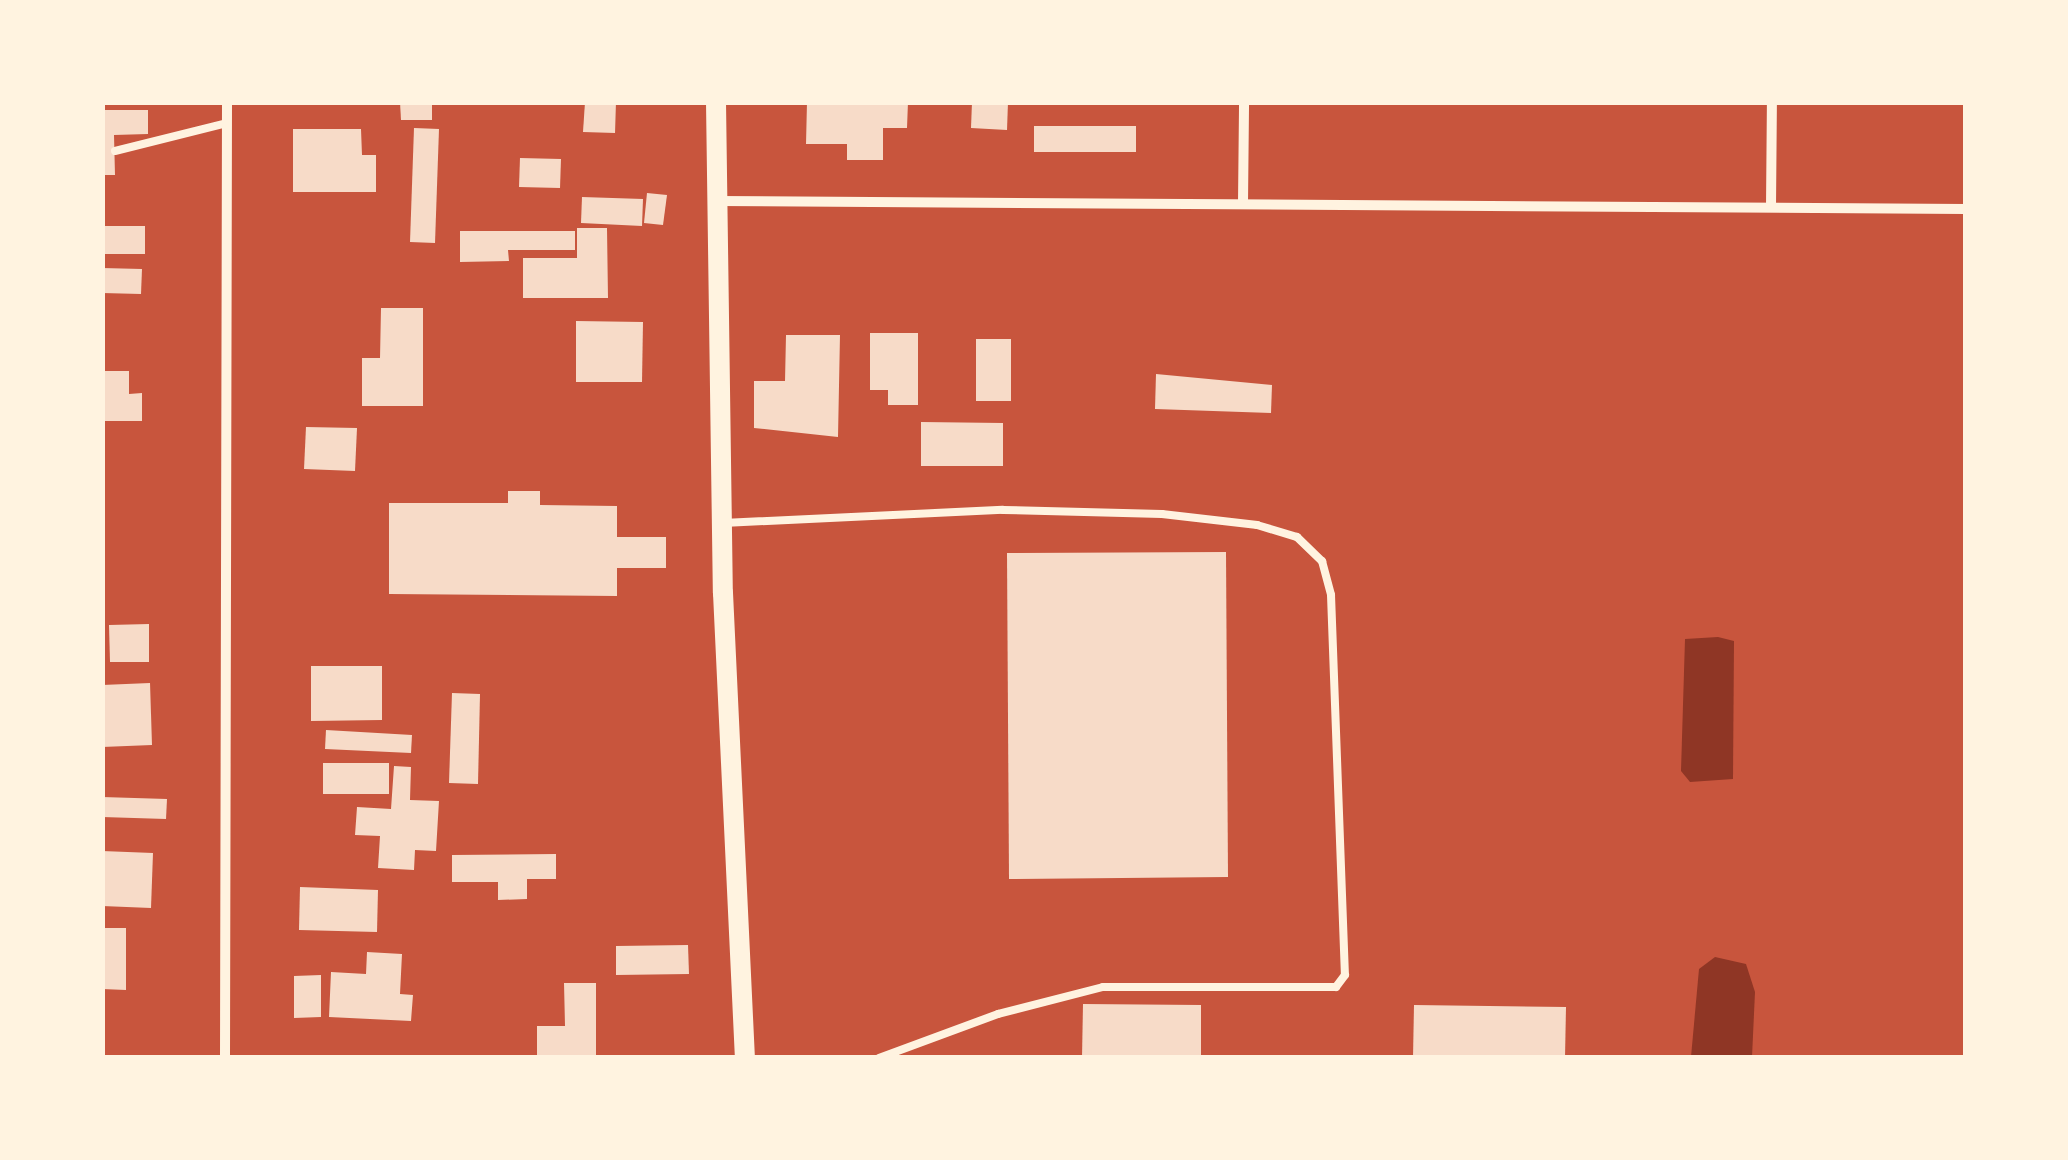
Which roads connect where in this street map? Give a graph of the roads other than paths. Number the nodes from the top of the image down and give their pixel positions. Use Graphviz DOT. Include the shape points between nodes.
graph roads {
  1 [pos="227,102"];
  2 [pos="716,102"];
  3 [pos="1244,102"];
  4 [pos="1772,102"];
  5 [pos="227,123"];
  6 [pos="115,151"];
  7 [pos="715,201"];
  8 [pos="1243,202"];
  9 [pos="1771,207"];
  10 [pos="1966,209"];
  11 [pos="722,523"];
  12 [pos="224,1058"];
  13 [pos="746,1058"];
  14 [pos="879,1058"];
  1 -- 5 [label="street"];
  2 -- 7 [label="main road"];
  3 -- 8 [label="street"];
  4 -- 9 [label="street"];
  5 -- 6 [label="lane"];
  5 -- 12 [label="street"];
  7 -- 8 [label="street"];
  7 -- 11 [label="main road"];
  8 -- 9 [label="street"];
  9 -- 10 [label="street"];
  11 -- 13 [label="main road"];
  11 -- 14 [label="lane" via="1003,510 1162,514 1298,537 1322,561 1331,596 1345,975 1336,987 1103,987 998,1014"];
}
